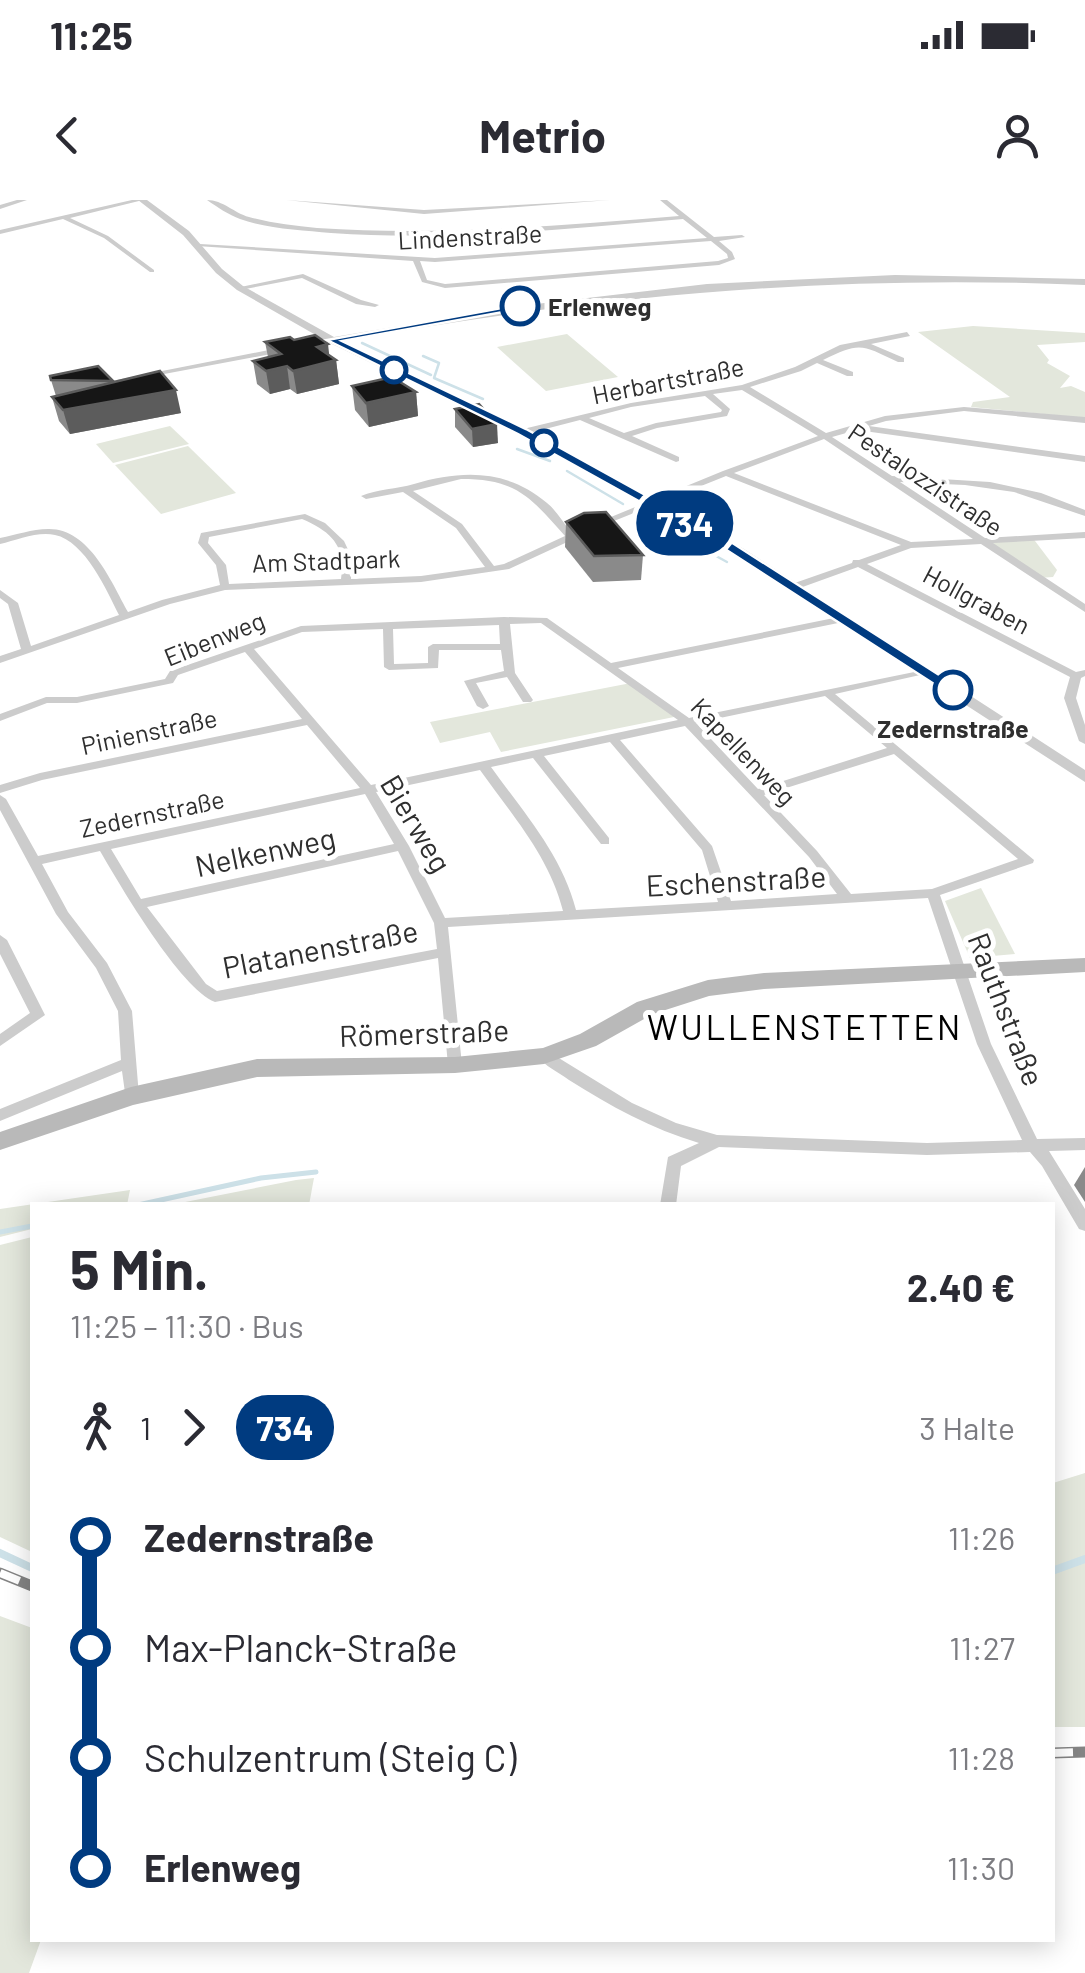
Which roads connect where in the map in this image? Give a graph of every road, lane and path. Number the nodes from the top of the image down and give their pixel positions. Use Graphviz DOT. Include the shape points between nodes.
graph roads {
  1 [pos="24,200"];
  2 [pos="141,200"];
  3 [pos="210,200"];
  4 [pos="290,200"];
  5 [pos="457,200"];
  6 [pos="607,200"];
  7 [pos="663,200"];
  8 [pos="2,207"];
  9 [pos="472,210"];
  10 [pos="63,217"];
  11 [pos="685,217"];
  12 [pos="0,232"];
  13 [pos="742,237"];
  14 [pos="712,239"];
  15 [pos="200,246"];
  16 [pos="416,260"];
  17 [pos="152,271"];
  18 [pos="1085,282"];
  19 [pos="240,288"];
  20 [pos="366,304"];
  21 [pos="907,334"];
  22 [pos="332,340"];
  23 [pos="318,342"];
  24 [pos="862,342"];
  25 [pos="287,348"];
  26 [pos="818,360"];
  27 [pos="901,360"];
  28 [pos="850,374"];
  29 [pos="89,386"];
  30 [pos="743,387"];
  31 [pos="708,394"];
  32 [pos="580,417"];
  33 [pos="1085,420"];
  34 [pos="856,426"];
  35 [pos="522,432"];
  36 [pos="624,436"];
  37 [pos="825,436"];
  38 [pos="676,459"];
  39 [pos="1085,459"];
  40 [pos="726,473"];
  41 [pos="890,478"];
  42 [pos="410,488"];
  43 [pos="366,496"];
  44 [pos="650,503"];
  45 [pos="1085,513"];
  46 [pos="1085,535"];
  47 [pos="570,536"];
  48 [pos="979,538"];
  49 [pos="0,542"];
  50 [pos="910,544"];
  51 [pos="856,562"];
  52 [pos="492,570"];
  53 [pos="346,582"];
  54 [pos="226,587"];
  55 [pos="793,587"];
  56 [pos="0,593"];
  57 [pos="1085,609"];
  58 [pos="125,617"];
  59 [pos="844,619"];
  60 [pos="504,620"];
  61 [pos="543,620"];
  62 [pos="388,625"];
  63 [pos="247,647"];
  64 [pos="506,647"];
  65 [pos="27,650"];
  66 [pos="0,660"];
  67 [pos="610,666"];
  68 [pos="925,671"];
  69 [pos="510,672"];
  70 [pos="1080,674"];
  71 [pos="829,694"];
  72 [pos="527,700"];
  73 [pos="482,706"];
  74 [pos="0,718"];
  75 [pos="309,721"];
  76 [pos="688,722"];
  77 [pos="612,738"];
  78 [pos="1085,741"];
  79 [pos="894,750"];
  80 [pos="535,753"];
  81 [pos="482,764"];
  82 [pos="1085,777"];
  83 [pos="0,790"];
  84 [pos="368,790"];
  85 [pos="754,794"];
  86 [pos="0,799"];
  87 [pos="6,822"];
  88 [pos="605,841"];
  89 [pos="403,846"];
  90 [pos="104,847"];
  91 [pos="34,862"];
  92 [pos="933,893"];
  93 [pos="847,898"];
  94 [pos="138,904"];
  95 [pos="726,906"];
  96 [pos="570,914"];
  97 [pos="442,923"];
  98 [pos="0,940"];
  99 [pos="444,952"];
  100 [pos="1085,965"];
  101 [pos="958,971"];
  102 [pos="0,1041"];
  103 [pos="544,1056"];
  104 [pos="130,1062"];
  105 [pos="454,1066"];
  106 [pos="131,1096"];
  107 [pos="0,1116"];
  108 [pos="0,1141"];
  109 [pos="717,1141"];
  110 [pos="1032,1144"];
  111 [pos="1085,1144"];
  112 [pos="668,1202"];
  113 [pos="1085,1224"];
  1 -- 8 [label="street"];
  2 -- 10 [label="street"];
  2 -- 15 [label="street"];
  3 -- 11 [label="street" via="254,220 395,234"];
  4 -- 9 [label="street" via="410,212"];
  5 -- 9 [label="street"];
  6 -- 9 [label="street"];
  7 -- 11 [label="street"];
  10 -- 12 [label="street"];
  10 -- 17 [label="street" via="105,236"];
  11 -- 14 [label="street"];
  13 -- 14 [label="street, Lindenstraße"];
  14 -- 16 [label="street, Lindenstraße"];
  14 -- 16 [label="street" via="732,259 448,286 424,281"];
  15 -- 16 [label="street, Lindenstraße"];
  15 -- 19 [label="street"];
  18 -- 22 [label="street" via="879,277 721,284 520,306"];
  19 -- 20 [label="street" via="303,276"];
  19 -- 22 [label="street"];
  21 -- 24 [label="street, Herbartstraße"];
  22 -- 23 [label="street"];
  22 -- 35 [label="street"];
  24 -- 26 [label="street, Herbartstraße"];
  24 -- 27 [label="street"];
  25 -- 29 [label="street"];
  26 -- 28 [label="street"];
  26 -- 30 [label="street, Herbartstraße"];
  30 -- 31 [label="street, Herbartstraße"];
  30 -- 37 [label="street, Pestalozzistraße"];
  31 -- 32 [label="street, Herbartstraße"];
  31 -- 36 [label="street" via="724,414"];
  32 -- 35 [label="street, Herbartstraße"];
  32 -- 36 [label="street"];
  33 -- 34 [label="street, Am Stadtpark" via="964,409"];
  34 -- 37 [label="street, Am Stadtpark"];
  34 -- 39 [label="street"];
  35 -- 44 [label="street"];
  36 -- 38 [label="street"];
  37 -- 40 [label="street, Am Stadtpark"];
  37 -- 41 [label="street, Pestalozzistraße"];
  40 -- 44 [label="street, Am Stadtpark"];
  40 -- 50 [label="street"];
  41 -- 45 [label="street" via="1006,486"];
  41 -- 48 [label="street, Pestalozzistraße"];
  42 -- 43 [label="street"];
  42 -- 47 [label="street" via="492,476 543,504"];
  42 -- 52 [label="street" via="408,494 459,526"];
  44 -- 47 [label="street, Am Stadtpark"];
  44 -- 55 [label="street"];
  46 -- 48 [label="street"];
  47 -- 52 [label="street, Am Stadtpark"];
  48 -- 50 [label="street"];
  48 -- 57 [label="street, Pestalozzistraße"];
  49 -- 58 [label="street" via="64,534 97,564"];
  50 -- 51 [label="street"];
  51 -- 55 [label="street"];
  51 -- 70 [label="street, Hollgraben"];
  52 -- 53 [label="street, Am Stadtpark"];
  53 -- 54 [label="street, Am Stadtpark"];
  53 -- 54 [label="street" via="348,553 310,518 198,536 221,565"];
  54 -- 58 [label="street, Am Stadtpark"];
  55 -- 59 [label="street"];
  56 -- 65 [label="street" via="13,604"];
  58 -- 65 [label="street, Am Stadtpark"];
  59 -- 67 [label="street"];
  59 -- 68 [label="street"];
  60 -- 61 [label="street, Eibenweg"];
  60 -- 62 [label="street, Eibenweg"];
  60 -- 64 [label="street"];
  61 -- 67 [label="street, Kapellenweg"];
  62 -- 63 [label="street, Eibenweg" via="301,628"];
  62 -- 64 [label="street" via="389,668 434,666 434,647"];
  63 -- 74 [label="street, Eibenweg" via="174,673 170,681 46,700"];
  63 -- 75 [label="street, Bierweg"];
  64 -- 69 [label="street"];
  65 -- 66 [label="street, Am Stadtpark"];
  67 -- 76 [label="street, Kapellenweg"];
  68 -- 71 [label="street, Zedernstraße"];
  68 -- 82 [label="street"];
  69 -- 72 [label="street"];
  69 -- 73 [label="street" via="469,681"];
  70 -- 78 [label="street" via="1070,698"];
  71 -- 76 [label="street, Zedernstraße"];
  71 -- 79 [label="street"];
  75 -- 83 [label="street, Pinienstraße"];
  75 -- 84 [label="street, Bierweg"];
  76 -- 77 [label="street, Zedernstraße"];
  76 -- 85 [label="street, Kapellenweg"];
  77 -- 80 [label="street, Zedernstraße"];
  77 -- 95 [label="street" via="708,849"];
  79 -- 85 [label="street"];
  79 -- 92 [label="street, Eschenstraße" via="1028,860"];
  80 -- 81 [label="street, Zedernstraße"];
  80 -- 88 [label="street"];
  81 -- 84 [label="street, Zedernstraße"];
  81 -- 96 [label="street" via="556,871"];
  84 -- 89 [label="street, Bierweg"];
  84 -- 90 [label="street, Zedernstraße"];
  85 -- 93 [label="street, Kapellenweg"];
  86 -- 87 [label="street"];
  87 -- 91 [label="street"];
  89 -- 94 [label="street, Nelkenweg"];
  89 -- 97 [label="street, Bierweg"];
  90 -- 91 [label="street, Zedernstraße"];
  90 -- 94 [label="street, Platanenstraße"];
  91 -- 104 [label="street" via="126,1011"];
  92 -- 93 [label="street, Eschenstraße"];
  92 -- 101 [label="street, Rauthstraße"];
  93 -- 95 [label="street, Eschenstraße"];
  94 -- 99 [label="street, Platanenstraße" via="201,988 215,997"];
  95 -- 96 [label="street, Eschenstraße"];
  96 -- 97 [label="street, Eschenstraße"];
  97 -- 99 [label="street, Bierweg"];
  98 -- 102 [label="street" via="38,1015"];
  99 -- 105 [label="street, Bierweg"];
  100 -- 101 [label="main road, Römerstraße"];
  101 -- 103 [label="main road, Römerstraße" via="708,988 645,1008"];
  101 -- 110 [label="street, Rauthstraße"];
  103 -- 105 [label="main road, Römerstraße"];
  103 -- 109 [label="street" via="655,1121"];
  104 -- 106 [label="street"];
  104 -- 107 [label="street"];
  105 -- 106 [label="main road, Römerstraße" via="257,1068"];
  106 -- 108 [label="main road, Römerstraße"];
  109 -- 110 [label="street" via="928,1149"];
  109 -- 112 [label="street" via="674,1162"];
  110 -- 111 [label="street"];
  110 -- 113 [label="street, Rauthstraße"];
}
